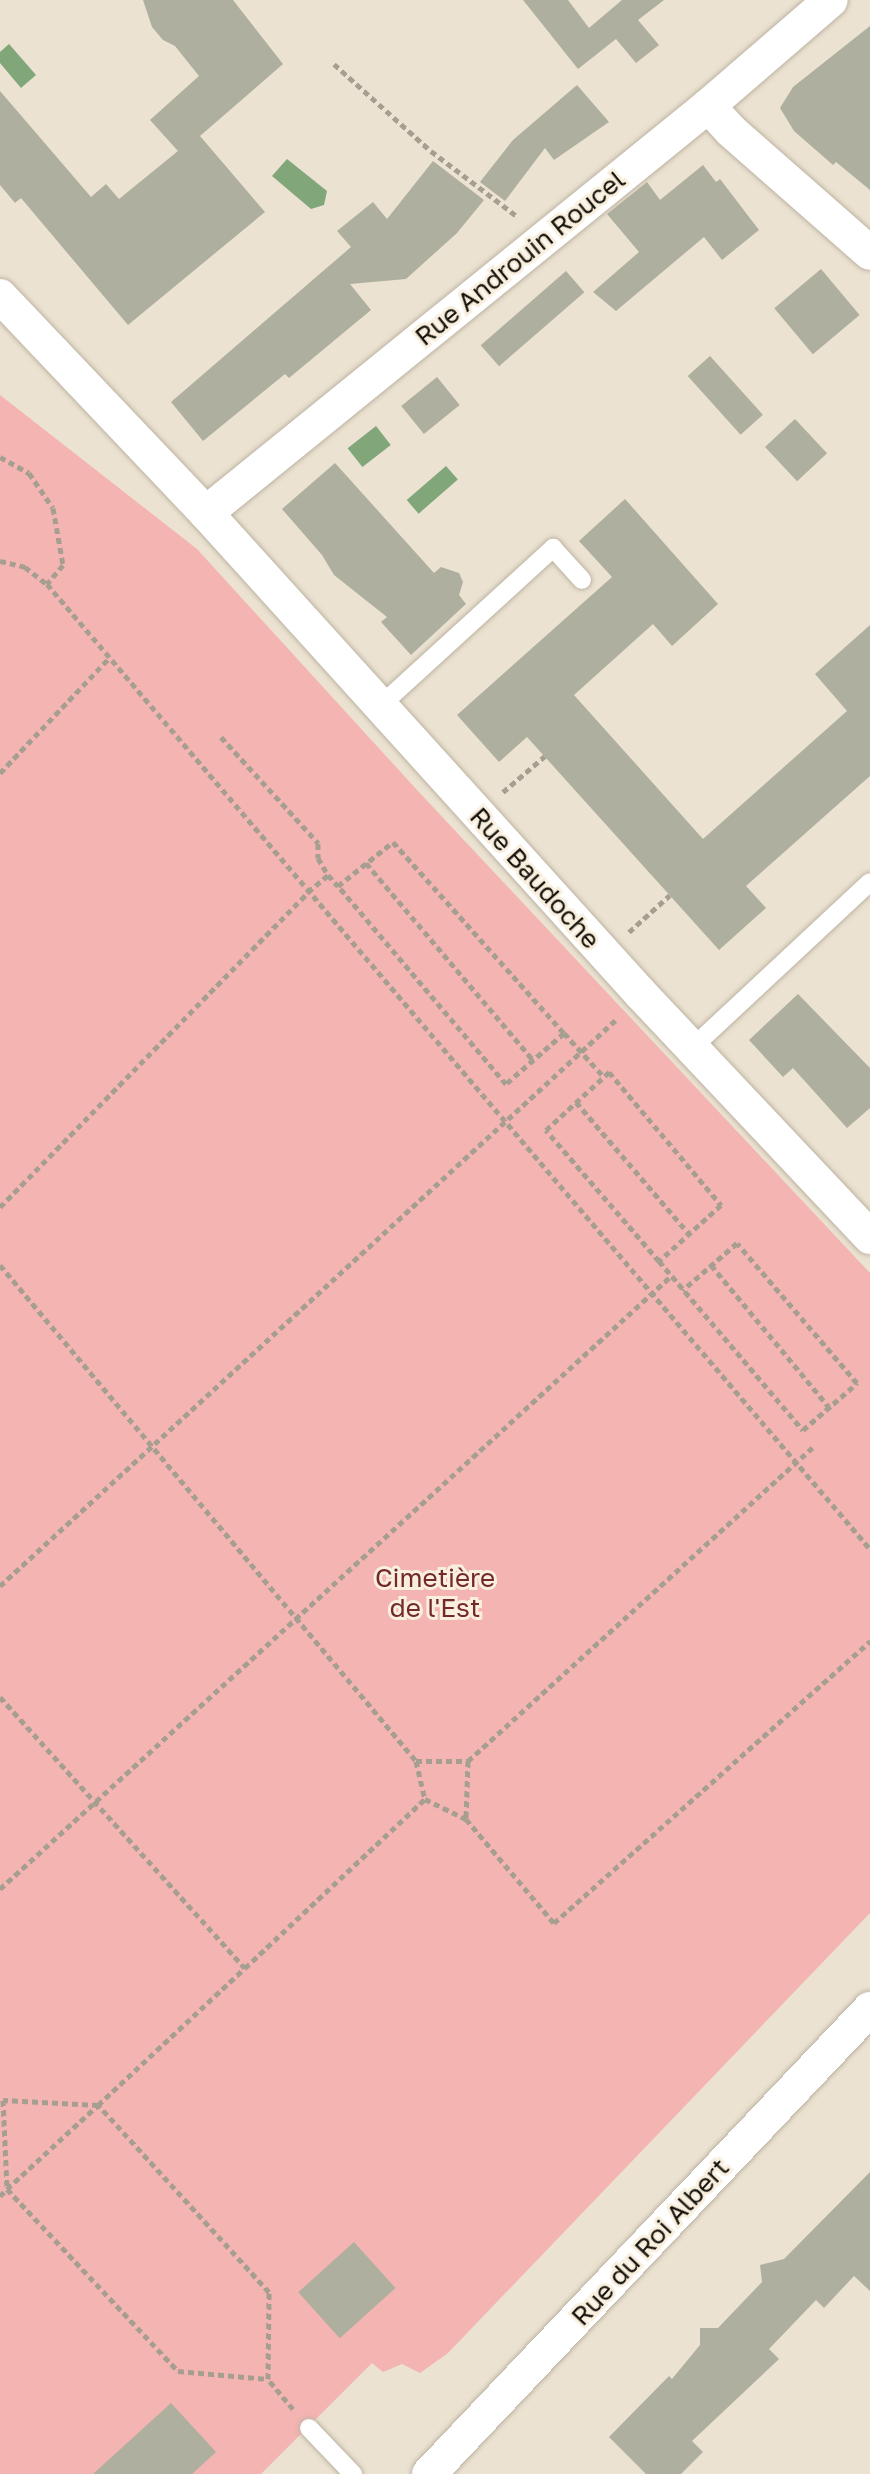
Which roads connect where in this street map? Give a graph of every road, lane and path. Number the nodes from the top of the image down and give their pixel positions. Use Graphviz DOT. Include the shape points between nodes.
graph roads {
  1 [pos="831,0"];
  2 [pos="334,64"];
  3 [pos="708,106"];
  4 [pos="539,242"];
  5 [pos="870,253"];
  6 [pos="0,296"];
  7 [pos="0,457"];
  8 [pos="206,513"];
  9 [pos="0,561"];
  10 [pos="582,580"];
  11 [pos="47,584"];
  12 [pos="108,659"];
  13 [pos="379,707"];
  14 [pos="221,737"];
  15 [pos="545,756"];
  16 [pos="0,773"];
  17 [pos="477,815"];
  18 [pos="366,863"];
  19 [pos="328,875"];
  20 [pos="870,882"];
  21 [pos="338,886"];
  22 [pos="308,892"];
  23 [pos="670,895"];
  24 [pos="632,929"];
  25 [pos="641,994"];
  26 [pos="564,1033"];
  27 [pos="692,1048"];
  28 [pos="582,1052"];
  29 [pos="533,1060"];
  30 [pos="604,1077"];
  31 [pos="576,1102"];
  32 [pos="505,1123"];
  33 [pos="0,1207"];
  34 [pos="689,1234"];
  35 [pos="870,1237"];
  36 [pos="659,1261"];
  37 [pos="0,1265"];
  38 [pos="711,1265"];
  39 [pos="671,1276"];
  40 [pos="683,1290"];
  41 [pos="650,1295"];
  42 [pos="829,1407"];
  43 [pos="815,1445"];
  44 [pos="152,1446"];
  45 [pos="795,1464"];
  46 [pos="870,1549"];
  47 [pos="0,1586"];
  48 [pos="297,1618"];
  49 [pos="870,1641"];
  50 [pos="0,1697"];
  51 [pos="416,1761"];
  52 [pos="468,1761"];
  53 [pos="425,1799"];
  54 [pos="96,1802"];
  55 [pos="466,1819"];
  56 [pos="0,1889"];
  57 [pos="245,1968"];
  58 [pos="870,2009"];
  59 [pos="1,2099"];
  60 [pos="98,2105"];
  61 [pos="7,2189"];
  62 [pos="0,2196"];
  63 [pos="268,2379"];
  64 [pos="309,2428"];
  65 [pos="353,2474"];
  66 [pos="429,2474"];
  1 -- 3 [label="street, Rue Androuin Roucel"];
  2 -- 4 [label="path" via="524,222"];
  3 -- 4 [label="street, Rue Androuin Roucel"];
  3 -- 5 [label="street"];
  4 -- 8 [label="street, Rue Androuin Roucel"];
  6 -- 8 [label="street, Rue Baudoche"];
  7 -- 11 [label="path" via="29,473 53,508 63,565"];
  8 -- 13 [label="street, Rue Baudoche"];
  9 -- 11 [label="path" via="25,567"];
  10 -- 13 [label="lane" via="553,548"];
  11 -- 12 [label="path"];
  12 -- 16 [label="path"];
  12 -- 22 [label="path"];
  13 -- 17 [label="street, Rue Baudoche"];
  14 -- 19 [label="path" via="318,843 318,858"];
  15 -- 17 [label="path"];
  17 -- 25 [label="street, Rue Baudoche"];
  18 -- 21 [label="path"];
  18 -- 26 [label="path" via="393,842"];
  18 -- 29 [label="path"];
  19 -- 21 [label="path"];
  19 -- 22 [label="path"];
  20 -- 27 [label="lane"];
  21 -- 29 [label="path" via="506,1084"];
  22 -- 32 [label="path"];
  22 -- 33 [label="path"];
  23 -- 24 [label="path"];
  25 -- 27 [label="street, Rue Baudoche"];
  25 -- 28 [label="path"];
  26 -- 28 [label="path"];
  26 -- 29 [label="path"];
  27 -- 35 [label="street, Rue Baudoche"];
  28 -- 30 [label="path"];
  28 -- 32 [label="path"];
  30 -- 31 [label="path"];
  30 -- 34 [label="path" via="609,1072 721,1205"];
  31 -- 34 [label="path"];
  31 -- 36 [label="path" via="546,1130"];
  32 -- 41 [label="path"];
  32 -- 44 [label="path"];
  34 -- 36 [label="path"];
  36 -- 39 [label="path"];
  37 -- 44 [label="path"];
  38 -- 40 [label="path"];
  38 -- 42 [label="path"];
  38 -- 42 [label="path" via="737,1243 857,1383"];
  39 -- 40 [label="path"];
  39 -- 41 [label="path"];
  40 -- 42 [label="path" via="803,1430"];
  41 -- 45 [label="path"];
  41 -- 48 [label="path"];
  43 -- 45 [label="path"];
  44 -- 47 [label="path"];
  44 -- 48 [label="path"];
  45 -- 46 [label="path"];
  45 -- 52 [label="path"];
  48 -- 51 [label="path"];
  48 -- 54 [label="path"];
  49 -- 55 [label="path" via="554,1923"];
  50 -- 54 [label="path"];
  51 -- 52 [label="path"];
  51 -- 53 [label="path"];
  52 -- 55 [label="path"];
  53 -- 55 [label="path"];
  53 -- 57 [label="path"];
  54 -- 56 [label="path"];
  54 -- 57 [label="path"];
  57 -- 60 [label="path"];
  58 -- 66 [label="street, Rue du Roi Albert"];
  59 -- 60 [label="path"];
  59 -- 61 [label="path"];
  60 -- 61 [label="path"];
  60 -- 63 [label="path" via="269,2292"];
  61 -- 62 [label="path"];
  61 -- 63 [label="path" via="178,2371"];
  63 -- 64 [label="path"];
  64 -- 65 [label="lane"];
}
